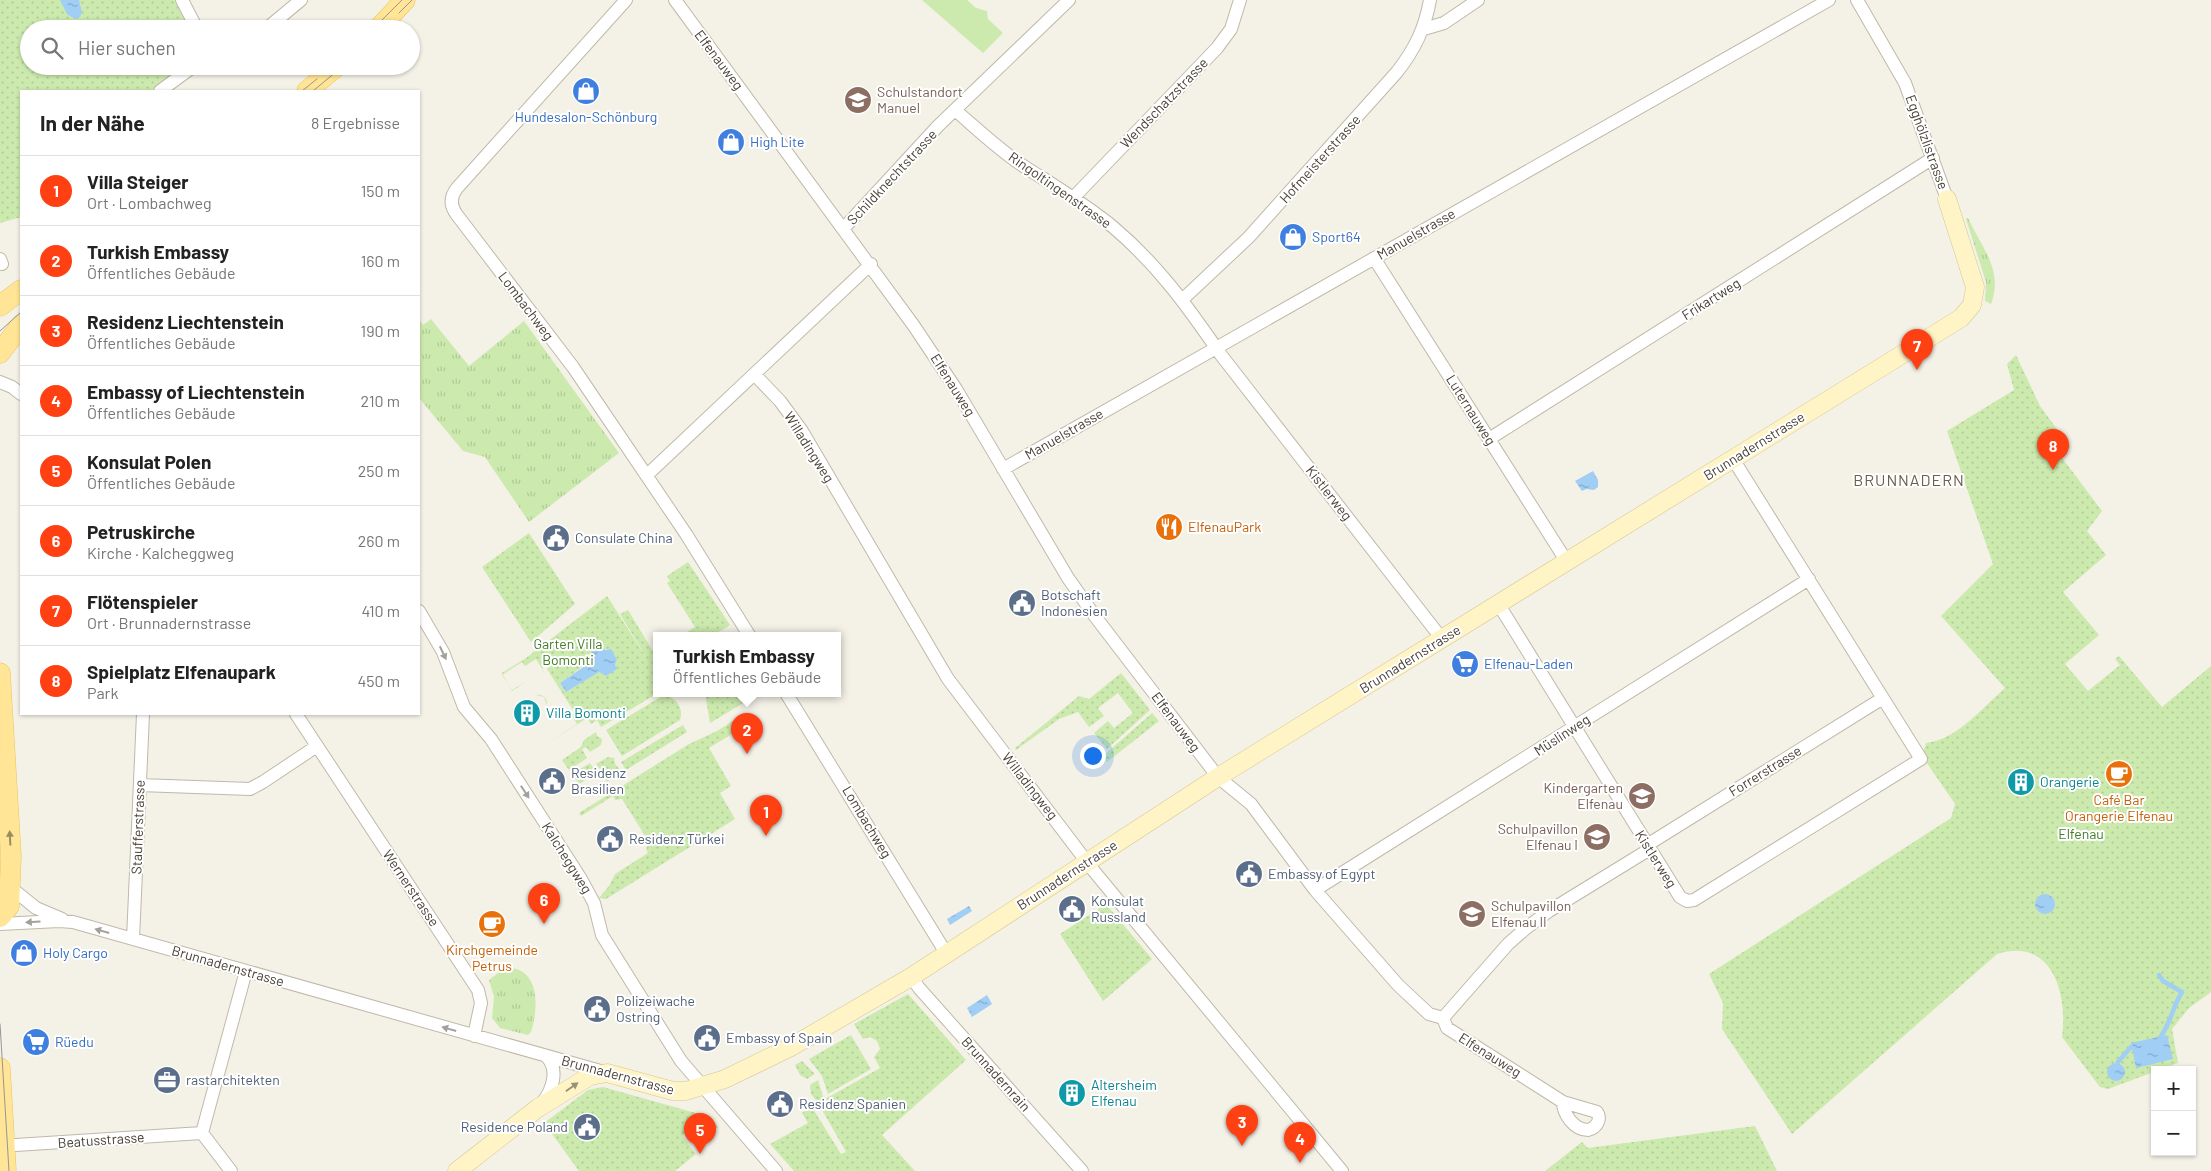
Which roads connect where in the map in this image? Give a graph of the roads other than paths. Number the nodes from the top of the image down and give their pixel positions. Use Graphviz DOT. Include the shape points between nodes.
graph roads {
  1 [pos="182,0"];
  2 [pos="301,0"];
  3 [pos="405,0"];
  4 [pos="626,0"];
  5 [pos="675,0"];
  6 [pos="1069,0"];
  7 [pos="1240,0"];
  8 [pos="1430,0"];
  9 [pos="1478,0"];
  10 [pos="1829,0"];
  11 [pos="1857,0"];
  12 [pos="192,20"];
  13 [pos="277,20"];
  14 [pos="386,20"];
  15 [pos="1424,29"];
  16 [pos="182,75"];
  17 [pos="326,75"];
  18 [pos="161,90"];
  19 [pos="308,90"];
  20 [pos="954,110"];
  21 [pos="1933,158"];
  22 [pos="1074,198"];
  23 [pos="1947,199"];
  24 [pos="844,228"];
  25 [pos="1374,258"];
  26 [pos="871,264"];
  27 [pos="20,291"];
  28 [pos="1976,293"];
  29 [pos="1182,299"];
  30 [pos="0,306"];
  31 [pos="20,326"];
  32 [pos="1215,347"];
  33 [pos="0,353"];
  34 [pos="755,374"];
  35 [pos="0,382"];
  36 [pos="20,393"];
  37 [pos="1489,439"];
  38 [pos="1733,459"];
  39 [pos="1003,469"];
  40 [pos="647,475"];
  41 [pos="1567,562"];
  42 [pos="1809,580"];
  43 [pos="1499,605"];
  44 [pos="420,613"];
  45 [pos="747,632"];
  46 [pos="1442,639"];
  47 [pos="0,673"];
  48 [pos="788,697"];
  49 [pos="1883,698"];
  50 [pos="143,715"];
  51 [pos="297,715"];
  52 [pos="1574,727"];
  53 [pos="318,746"];
  54 [pos="1218,777"];
  55 [pos="140,785"];
  56 [pos="1649,847"];
  57 [pos="1087,861"];
  58 [pos="10,887"];
  59 [pos="1315,890"];
  60 [pos="0,917"];
  61 [pos="66,921"];
  62 [pos="0,924"];
  63 [pos="134,939"];
  64 [pos="946,954"];
  65 [pos="246,971"];
  66 [pos="911,977"];
  67 [pos="1444,1018"];
  68 [pos="474,1036"];
  69 [pos="546,1056"];
  70 [pos="0,1068"];
  71 [pos="607,1073"];
  72 [pos="702,1087"];
  73 [pos="1563,1102"];
  74 [pos="538,1108"];
  75 [pos="202,1132"];
  76 [pos="2,1146"];
  77 [pos="6,1171"];
  78 [pos="231,1171"];
  79 [pos="457,1171"];
  80 [pos="776,1171"];
  81 [pos="1082,1171"];
  82 [pos="1342,1171"];
  1 -- 12 [label="street"];
  2 -- 13 [label="street"];
  3 -- 14 [label="main road"];
  4 -- 40 [label="street, Lombachweg" via="457,188 451,201 454,211 572,367"];
  5 -- 24 [label="street, Elfenauweg"];
  6 -- 20 [label="street, Schildknechtstrasse"];
  7 -- 22 [label="street, Wendschatzstrasse" via="1231,29 1221,43"];
  8 -- 15 [label="street, Hofmeisterstrasse"];
  9 -- 15 [label="street" via="1444,23"];
  10 -- 25 [label="street, Manuelstrasse"];
  11 -- 21 [label="street, Egghölzlistrasse" via="1905,82"];
  15 -- 29 [label="street, Hofmeisterstrasse" via="1413,52 1364,110 1249,237"];
  16 -- 18 [label="street"];
  17 -- 19 [label="main road"];
  20 -- 22 [label="street, Ringoltingenstrasse" via="1017,161"];
  20 -- 24 [label="street, Schildknechtstrasse"];
  21 -- 23 [label="street, Egghölzlistrasse"];
  21 -- 37 [label="street, Frikartweg"];
  22 -- 29 [label="street, Ringoltingenstrasse" via="1130,243"];
  23 -- 28 [label="street, Egghölzlistrasse"];
  24 -- 26 [label="street, Elfenauweg"];
  25 -- 32 [label="street, Manuelstrasse"];
  25 -- 37 [label="street, Luternauweg"];
  26 -- 34 [label="street"];
  26 -- 39 [label="street, Elfenauweg" via="932,351"];
  27 -- 30 [label="main road"];
  28 -- 38 [label="street, Brunnadernstrasse" via="1971,307 1961,318"];
  29 -- 32 [label="street, Ringoltingenstrasse"];
  31 -- 33 [label="main road"];
  32 -- 39 [label="street, Manuelstrasse"];
  32 -- 46 [label="street, Kistlerweg"];
  34 -- 40 [label="street"];
  34 -- 57 [label="street, Willadingweg" via="802,431 948,679"];
  35 -- 36 [label="street"];
  37 -- 41 [label="street, Luternauweg"];
  38 -- 41 [label="street, Brunnadernstrasse"];
  38 -- 42 [label="street"];
  39 -- 54 [label="street, Elfenauweg" via="1081,598"];
  40 -- 45 [label="street, Lombachweg"];
  41 -- 43 [label="street, Brunnadernstrasse"];
  42 -- 49 [label="street"];
  42 -- 52 [label="street, Müslinweg"];
  43 -- 46 [label="street, Brunnadernstrasse"];
  43 -- 52 [label="street, Kistlerweg"];
  44 -- 72 [label="street, Kalcheggweg, one-way" via="443,652 464,707 495,746 581,879 592,900 602,935 681,1061"];
  46 -- 54 [label="street, Brunnadernstrasse"];
  58 -- 47 [label="main road, one-way"];
  48 -- 64 [label="street, Lombachweg"];
  49 -- 56 [label="street, Forrerstrasse"];
  49 -- 56 [label="street, Kistlerweg" via="1921,759 1694,900 1680,897"];
  50 -- 55 [label="street, Staufferstrasse"];
  51 -- 53 [label="street, Wernerstrasse"];
  52 -- 56 [label="street, Kistlerweg"];
  52 -- 59 [label="street, Müslinweg"];
  53 -- 55 [label="street" via="250,788"];
  53 -- 68 [label="street, Wernerstrasse" via="478,990 481,1003"];
  54 -- 57 [label="street, Brunnadernstrasse"];
  54 -- 59 [label="street, Elfenauweg" via="1251,804"];
  55 -- 63 [label="street, Staufferstrasse"];
  56 -- 67 [label="street, Forrerstrasse" via="1530,925 1508,944"];
  57 -- 64 [label="street, Brunnadernstrasse"];
  57 -- 82 [label="street, Willadingweg"];
  58 -- 60 [label="main road" via="9,906"];
  58 -- 61 [label="street, Brunnadernstrasse" via="36,908"];
  59 -- 67 [label="street, Elfenauweg" via="1404,991 1429,1014"];
  61 -- 62 [label="street, Brunnadernstrasse, one-way"];
  63 -- 61 [label="street, Brunnadernstrasse, one-way"];
  63 -- 65 [label="street, Brunnadernstrasse"];
  64 -- 66 [label="street, Brunnadernstrasse"];
  68 -- 65 [label="street, Brunnadernstrasse, one-way"];
  65 -- 75 [label="street"];
  66 -- 72 [label="street, Brunnadernstrasse" via="789,1048"];
  66 -- 81 [label="street, Brunnadernrain"];
  67 -- 73 [label="street, Elfenauweg" via="1447,1028"];
  68 -- 69 [label="street, Brunnadernstrasse"];
  69 -- 71 [label="street, Brunnadernstrasse"];
  69 -- 74 [label="street" via="552,1063 554,1079 550,1092"];
  70 -- 76 [label="main road"];
  71 -- 72 [label="street, Brunnadernstrasse" via="673,1091"];
  74 -- 71 [label="street, one-way" via="586,1078"];
  72 -- 80 [label="street, Kalcheggweg"];
  74 -- 79 [label="street"];
  75 -- 76 [label="street, Beatusstrasse"];
  75 -- 78 [label="street"];
  76 -- 77 [label="main road"];
}
